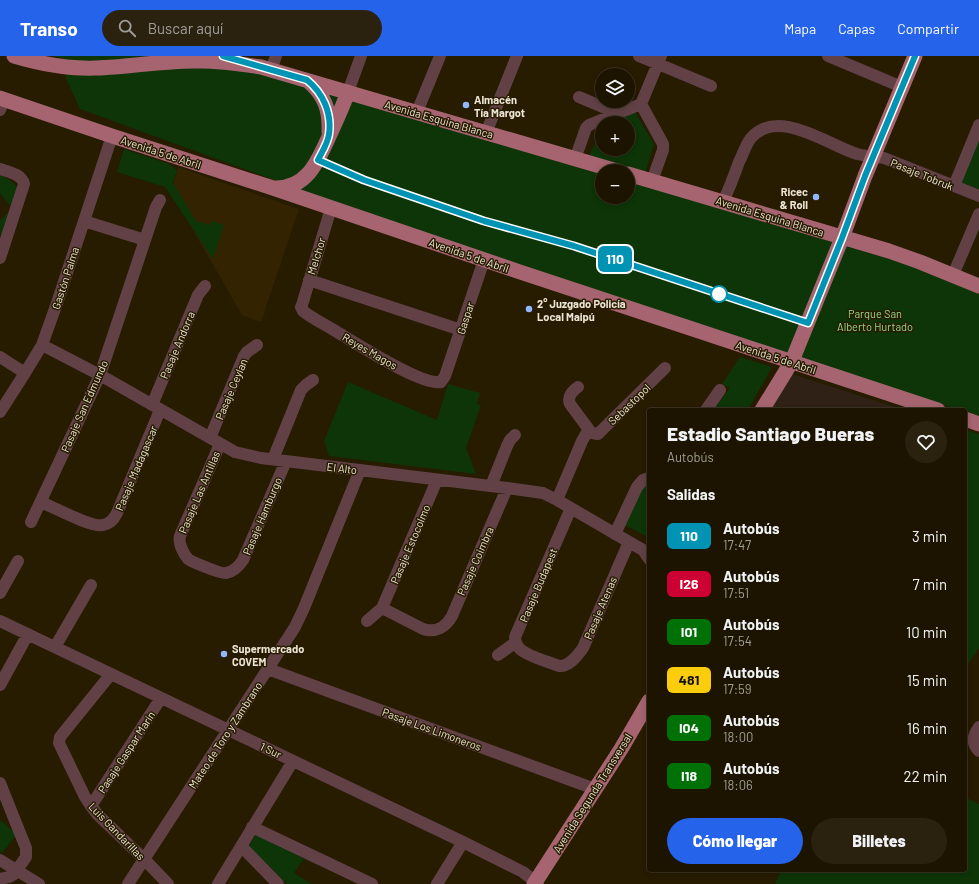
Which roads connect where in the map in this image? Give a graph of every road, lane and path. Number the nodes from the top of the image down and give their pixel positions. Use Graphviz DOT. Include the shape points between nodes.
graph roads {
  1 [pos="14,56"];
  2 [pos="224,56"];
  3 [pos="361,56"];
  4 [pos="440,56"];
  5 [pos="517,56"];
  6 [pos="639,56"];
  7 [pos="828,56"];
  8 [pos="915,56"];
  9 [pos="660,60"];
  10 [pos="269,64"];
  11 [pos="307,80"];
  12 [pos="711,86"];
  13 [pos="902,87"];
  14 [pos="348,92"];
  15 [pos="579,97"];
  16 [pos="1,102"];
  17 [pos="641,104"];
  18 [pos="417,112"];
  19 [pos="617,113"];
  20 [pos="979,125"];
  21 [pos="486,133"];
  22 [pos="329,135"];
  23 [pos="112,136"];
  24 [pos="872,157"];
  25 [pos="575,159"];
  26 [pos="595,165"];
  27 [pos="0,169"];
  28 [pos="635,176"];
  29 [pos="652,181"];
  30 [pos="954,186"];
  31 [pos="273,188"];
  32 [pos="979,196"];
  33 [pos="160,200"];
  34 [pos="723,202"];
  35 [pos="331,208"];
  36 [pos="979,214"];
  37 [pos="84,221"];
  38 [pos="842,238"];
  39 [pos="145,240"];
  40 [pos="0,258"];
  41 [pos="484,260"];
  42 [pos="953,275"];
  43 [pos="309,280"];
  44 [pos="205,286"];
  45 [pos="979,286"];
  46 [pos="302,305"];
  47 [pos="461,330"];
  48 [pos="42,345"];
  49 [pos="257,345"];
  50 [pos="0,357"];
  51 [pos="792,362"];
  52 [pos="666,368"];
  53 [pos="25,373"];
  54 [pos="100,375"];
  55 [pos="446,376"];
  56 [pos="313,380"];
  57 [pos="578,387"];
  58 [pos="720,390"];
  59 [pos="156,407"];
  60 [pos="707,408"];
  61 [pos="763,408"];
  62 [pos="932,408"];
  63 [pos="0,412"];
  64 [pos="967,420"];
  65 [pos="979,424"];
  66 [pos="590,431"];
  67 [pos="515,435"];
  68 [pos="215,441"];
  69 [pos="273,459"];
  70 [pos="286,461"];
  71 [pos="360,470"];
  72 [pos="647,479"];
  73 [pos="437,480"];
  74 [pos="490,486"];
  75 [pos="507,488"];
  76 [pos="557,500"];
  77 [pos="41,502"];
  78 [pos="571,508"];
  79 [pos="31,522"];
  80 [pos="615,534"];
  81 [pos="179,541"];
  82 [pos="628,542"];
  83 [pos="647,552"];
  84 [pos="18,561"];
  85 [pos="91,585"];
  86 [pos="0,592"];
  87 [pos="382,608"];
  88 [pos="0,620"];
  89 [pos="367,621"];
  90 [pos="28,634"];
  91 [pos="516,642"];
  92 [pos="55,647"];
  93 [pos="498,655"];
  94 [pos="268,669"];
  95 [pos="111,674"];
  96 [pos="0,685"];
  97 [pos="161,698"];
  98 [pos="647,704"];
  99 [pos="979,727"];
  100 [pos="228,730"];
  101 [pos="979,751"];
  102 [pos="293,761"];
  103 [pos="0,783"];
  104 [pos="595,788"];
  105 [pos="91,806"];
  106 [pos="252,827"];
  107 [pos="463,842"];
  108 [pos="241,846"];
  109 [pos="144,859"];
  110 [pos="0,860"];
  111 [pos="17,870"];
  112 [pos="0,879"];
  113 [pos="536,883"];
  114 [pos="39,884"];
  115 [pos="128,884"];
  116 [pos="168,884"];
  117 [pos="218,884"];
  118 [pos="278,884"];
  119 [pos="372,884"];
  120 [pos="437,884"];
  1 -- 10 [label="main road, Avenida Esquina Blanca" via="77,68 200,61"];
  2 -- 10 [label="street, Avenida Esquina Blanca"];
  3 -- 14 [label="street"];
  4 -- 18 [label="street"];
  5 -- 21 [label="street"];
  6 -- 9 [label="street"];
  7 -- 13 [label="street"];
  8 -- 13 [label="main road"];
  9 -- 12 [label="street"];
  9 -- 17 [label="street"];
  10 -- 11 [label="main road, Avenida Esquina Blanca"];
  11 -- 14 [label="main road, Avenida Esquina Blanca"];
  11 -- 22 [label="main road" via="324,100 330,123"];
  13 -- 24 [label="main road"];
  14 -- 18 [label="main road, Avenida Esquina Blanca"];
  14 -- 22 [label="main road"];
  15 -- 19 [label="street"];
  16 -- 23 [label="main road, Avenida 5 de Abril"];
  17 -- 19 [label="street"];
  17 -- 29 [label="street" via="663,144"];
  18 -- 21 [label="main road, Avenida Esquina Blanca"];
  19 -- 25 [label="street" via="587,126"];
  20 -- 30 [label="street"];
  21 -- 25 [label="main road, Avenida Esquina Blanca"];
  22 -- 31 [label="main road" via="318,160 304,178 286,187"];
  23 -- 31 [label="main road, Avenida 5 de Abril"];
  23 -- 37 [label="street, Gastón Palma"];
  24 -- 30 [label="street, Pasaje Tobruk" via="884,158"];
  24 -- 34 [label="street, Pasaje Tobruk" via="856,154 800,130 779,126 766,128 748,142"];
  24 -- 38 [label="main road"];
  25 -- 26 [label="main road, Avenida Esquina Blanca"];
  27 -- 40 [label="street" via="20,177 24,184"];
  28 -- 29 [label="main road, Avenida Esquina Blanca"];
  29 -- 34 [label="main road, Avenida Esquina Blanca"];
  30 -- 32 [label="street, Pasaje Tobruk"];
  31 -- 35 [label="main road, Avenida 5 de Abril"];
  33 -- 39 [label="street, Pasaje San Edmundo"];
  34 -- 38 [label="main road, Avenida Esquina Blanca"];
  35 -- 41 [label="main road, Avenida 5 de Abril"];
  35 -- 43 [label="street, Melchor"];
  36 -- 42 [label="street"];
  37 -- 39 [label="street"];
  37 -- 48 [label="street, Gastón Palma"];
  38 -- 42 [label="main road, Avenida Esquina Blanca" via="875,246"];
  38 -- 51 [label="main road"];
  39 -- 54 [label="street, Pasaje San Edmundo"];
  41 -- 47 [label="street, Gaspar"];
  41 -- 51 [label="main road, Avenida 5 de Abril"];
  42 -- 45 [label="main road, Avenida Esquina Blanca"];
  43 -- 46 [label="street, Melchor"];
  43 -- 47 [label="street"];
  44 -- 59 [label="street, Pasaje Andorra" via="198,295"];
  46 -- 55 [label="street, Reyes Magos" via="305,313 383,360 434,382 441,382"];
  47 -- 55 [label="street, Gaspar"];
  48 -- 53 [label="street, Gastón Palma"];
  48 -- 54 [label="street, El Alto"];
  49 -- 68 [label="street, Pasaje Ceylan" via="244,356"];
  50 -- 53 [label="street"];
  51 -- 61 [label="main road"];
  51 -- 62 [label="main road, Avenida 5 de Abril"];
  52 -- 66 [label="street, Sebastopol" via="598,434"];
  53 -- 63 [label="street, Gastón Palma"];
  54 -- 59 [label="street, El Alto"];
  54 -- 77 [label="street, Pasaje San Edmundo"];
  56 -- 69 [label="street" via="301,390"];
  57 -- 66 [label="street" via="570,395 569,401"];
  58 -- 60 [label="street"];
  59 -- 68 [label="street, El Alto"];
  59 -- 77 [label="street, Pasaje Madagascar" via="117,513 112,520 104,525 93,525"];
  64 -- 65 [label="main road"];
  66 -- 76 [label="street" via="582,441"];
  67 -- 74 [label="street" via="506,446"];
  68 -- 69 [label="street, El Alto" via="235,452"];
  68 -- 81 [label="street, Pasaje Las Antillas"];
  69 -- 70 [label="street, El Alto"];
  70 -- 71 [label="street, El Alto"];
  70 -- 81 [label="street, Pasaje Hamburgo" via="243,560 236,569 222,573 191,560"];
  71 -- 73 [label="street, El Alto"];
  71 -- 94 [label="street, Mateo de Toro y Zambrano" via="299,618"];
  72 -- 80 [label="street" via="637,487"];
  73 -- 74 [label="street, El Alto"];
  73 -- 87 [label="street, Pasaje Estocolmo"];
  74 -- 75 [label="street, El Alto"];
  75 -- 76 [label="street, El Alto" via="543,493"];
  75 -- 87 [label="street, Pasaje Coimbra" via="446,624 437,630 423,629"];
  76 -- 78 [label="street, El Alto"];
  77 -- 79 [label="street, Pasaje San Edmundo"];
  78 -- 80 [label="street, El Alto"];
  78 -- 91 [label="street, Pasaje Budapest" via="516,636"];
  80 -- 82 [label="street, El Alto"];
  82 -- 83 [label="street, El Alto"];
  82 -- 91 [label="street, Pasaje Atenas" via="583,648 577,656 565,665 559,666 524,652"];
  84 -- 86 [label="street"];
  85 -- 92 [label="street"];
  87 -- 89 [label="street, Pasaje Estocolmo"];
  88 -- 90 [label="street, 1 Sur"];
  90 -- 92 [label="street, 1 Sur"];
  90 -- 96 [label="street"];
  91 -- 93 [label="street"];
  92 -- 95 [label="street, 1 Sur"];
  94 -- 100 [label="street, Mateo de Toro y Zambrano"];
  94 -- 104 [label="street, Pasaje Los Limoneros"];
  95 -- 97 [label="street, 1 Sur"];
  95 -- 105 [label="street, Luis Gandarillas" via="59,739"];
  97 -- 100 [label="street, 1 Sur"];
  97 -- 105 [label="street, Pasaje Gaspar Marín"];
  98 -- 104 [label="main road, Avenida Segunda Transversal"];
  99 -- 101 [label="street" via="973,739"];
  100 -- 102 [label="street, 1 Sur"];
  100 -- 109 [label="street, Mateo de Toro y Zambrano"];
  102 -- 106 [label="street"];
  102 -- 107 [label="street, 1 Sur"];
  103 -- 111 [label="street" via="26,851 26,857"];
  104 -- 113 [label="main road, Avenida Segunda Transversal"];
  105 -- 109 [label="street, Luis Gandarillas"];
  106 -- 108 [label="street"];
  106 -- 119 [label="street"];
  107 -- 113 [label="street, 1 Sur" via="523,872"];
  107 -- 120 [label="street"];
  108 -- 117 [label="street"];
  108 -- 118 [label="street"];
  109 -- 115 [label="street, Mateo de Toro y Zambrano"];
  109 -- 116 [label="street, Luis Gandarillas"];
  110 -- 111 [label="street"];
  111 -- 112 [label="street" via="11,876"];
  111 -- 114 [label="street"];
}
